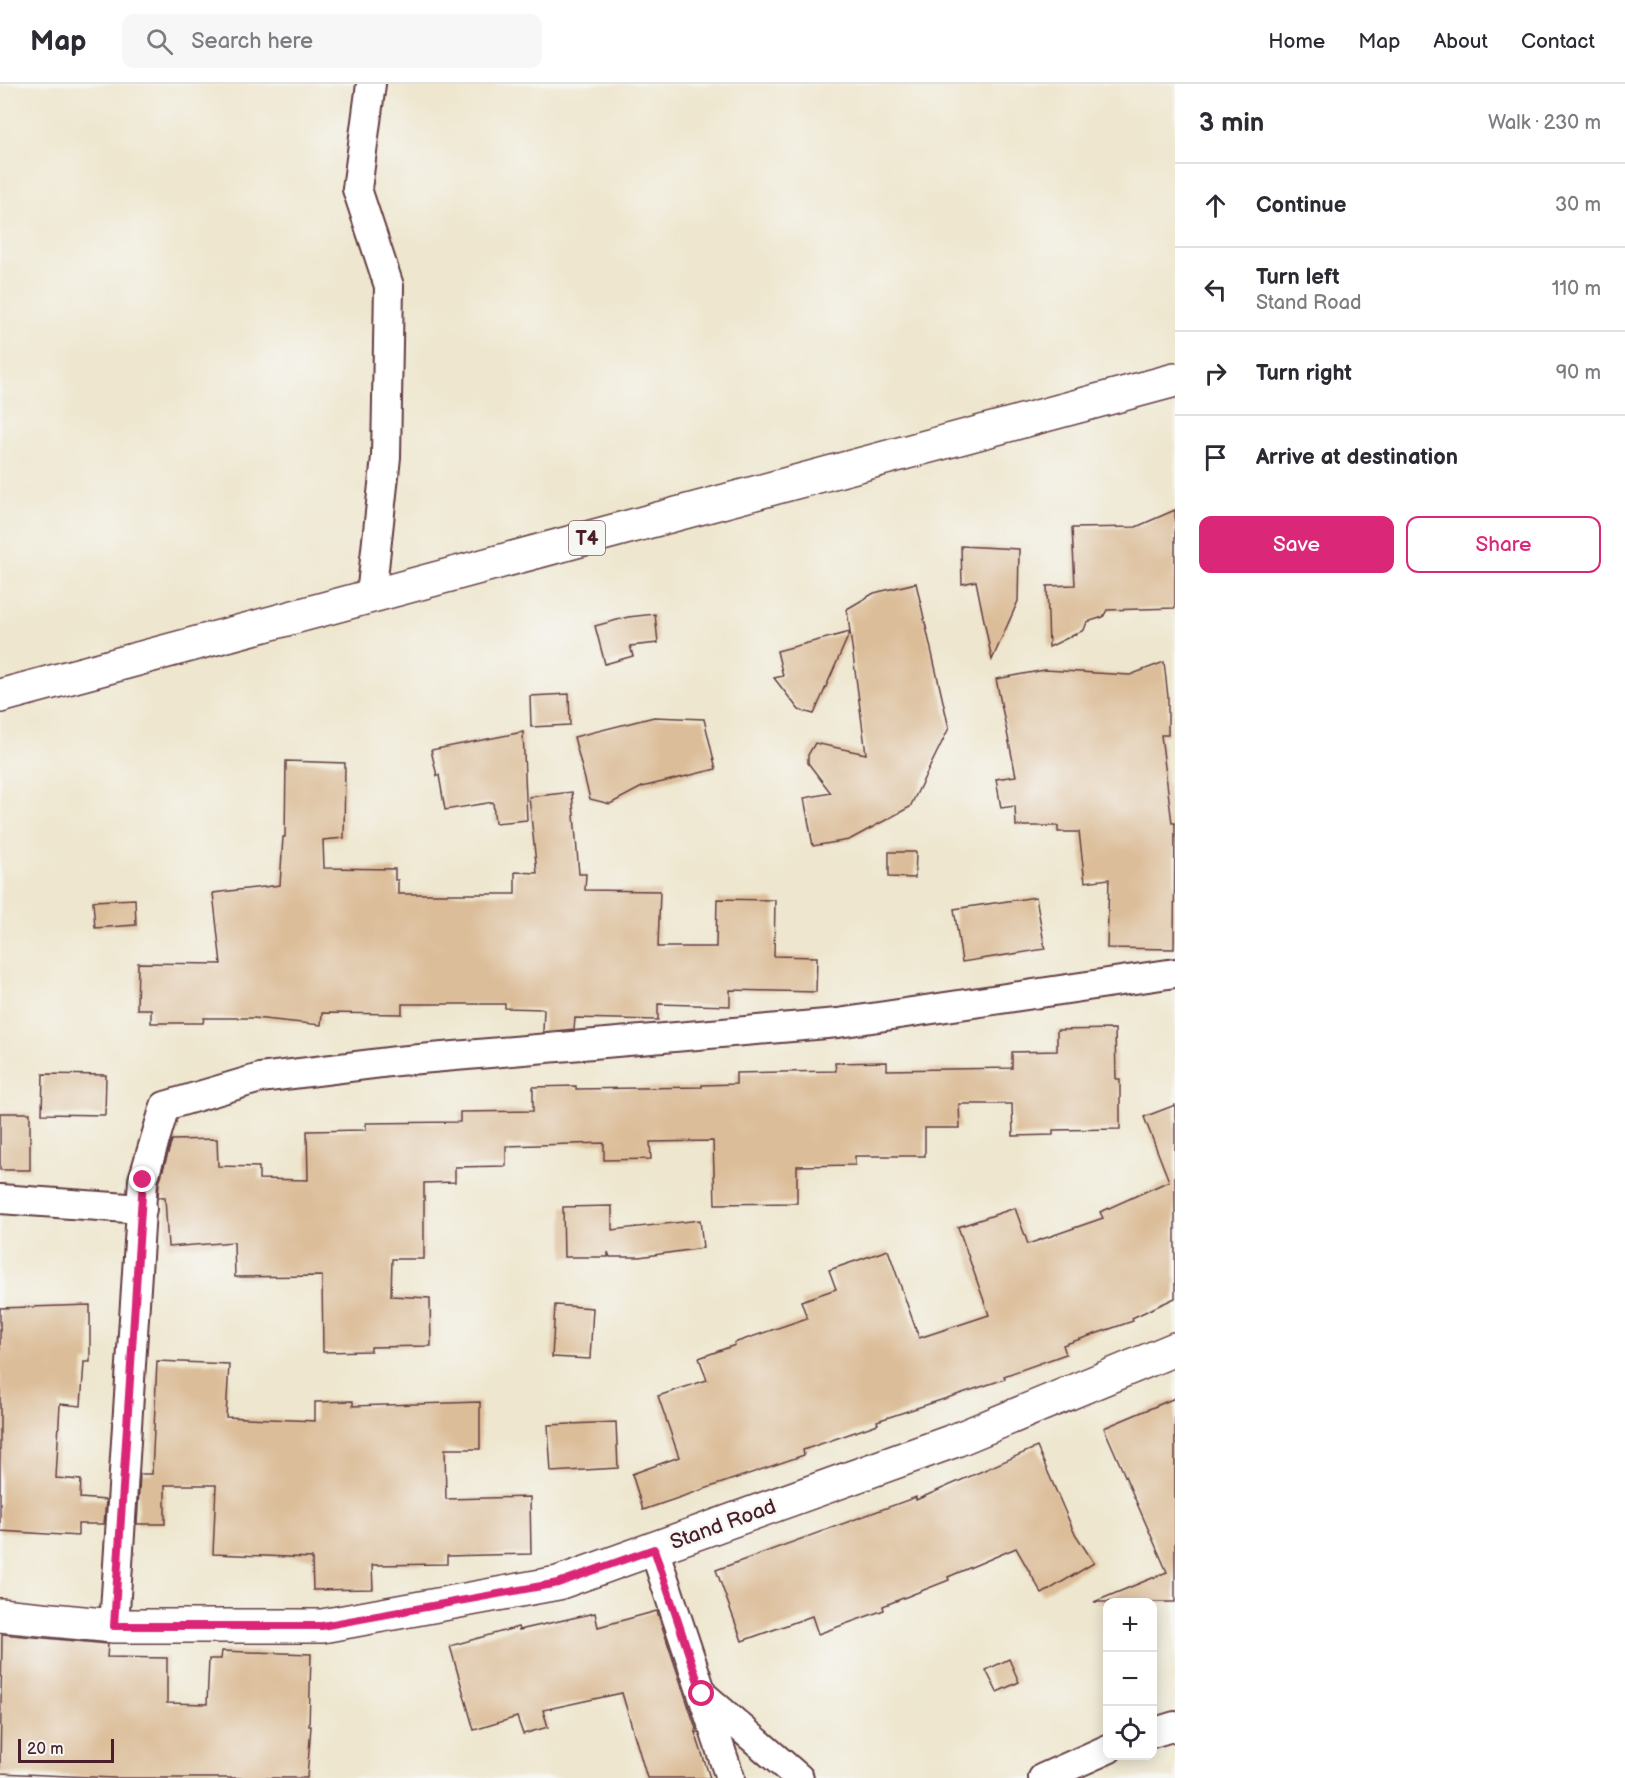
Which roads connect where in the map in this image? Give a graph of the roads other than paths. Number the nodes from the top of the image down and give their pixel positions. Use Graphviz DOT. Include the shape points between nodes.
graph roads {
  1 [pos="371,84"];
  2 [pos="1175,380"];
  3 [pos="371,596"];
  4 [pos="0,696"];
  5 [pos="1175,973"];
  6 [pos="0,1199"];
  7 [pos="142,1209"];
  8 [pos="1175,1349"];
  9 [pos="654,1549"];
  10 [pos="0,1615"];
  11 [pos="114,1626"];
  12 [pos="702,1694"];
  13 [pos="1175,1726"];
  14 [pos="1157,1731"];
  15 [pos="1103,1751"];
  16 [pos="730,1778"];
  17 [pos="799,1778"];
  18 [pos="1043,1778"];
  1 -- 3 [label="street" via="357,189 389,286 386,457"];
  2 -- 3 [label="main road, T4"];
  3 -- 4 [label="main road, T4"];
  5 -- 7 [label="street" via="838,1023 397,1061 260,1078 165,1106 143,1180"];
  6 -- 7 [label="street"];
  7 -- 11 [label="street"];
  8 -- 9 [label="main road, Stand Road" via="956,1440"];
  9 -- 11 [label="main road, Stand Road" via="558,1583 322,1626"];
  9 -- 12 [label="street"];
  10 -- 11 [label="main road, Stand Road"];
  12 -- 16 [label="street"];
  12 -- 17 [label="street"];
  13 -- 14 [label="street"];
  15 -- 18 [label="street"];
}
